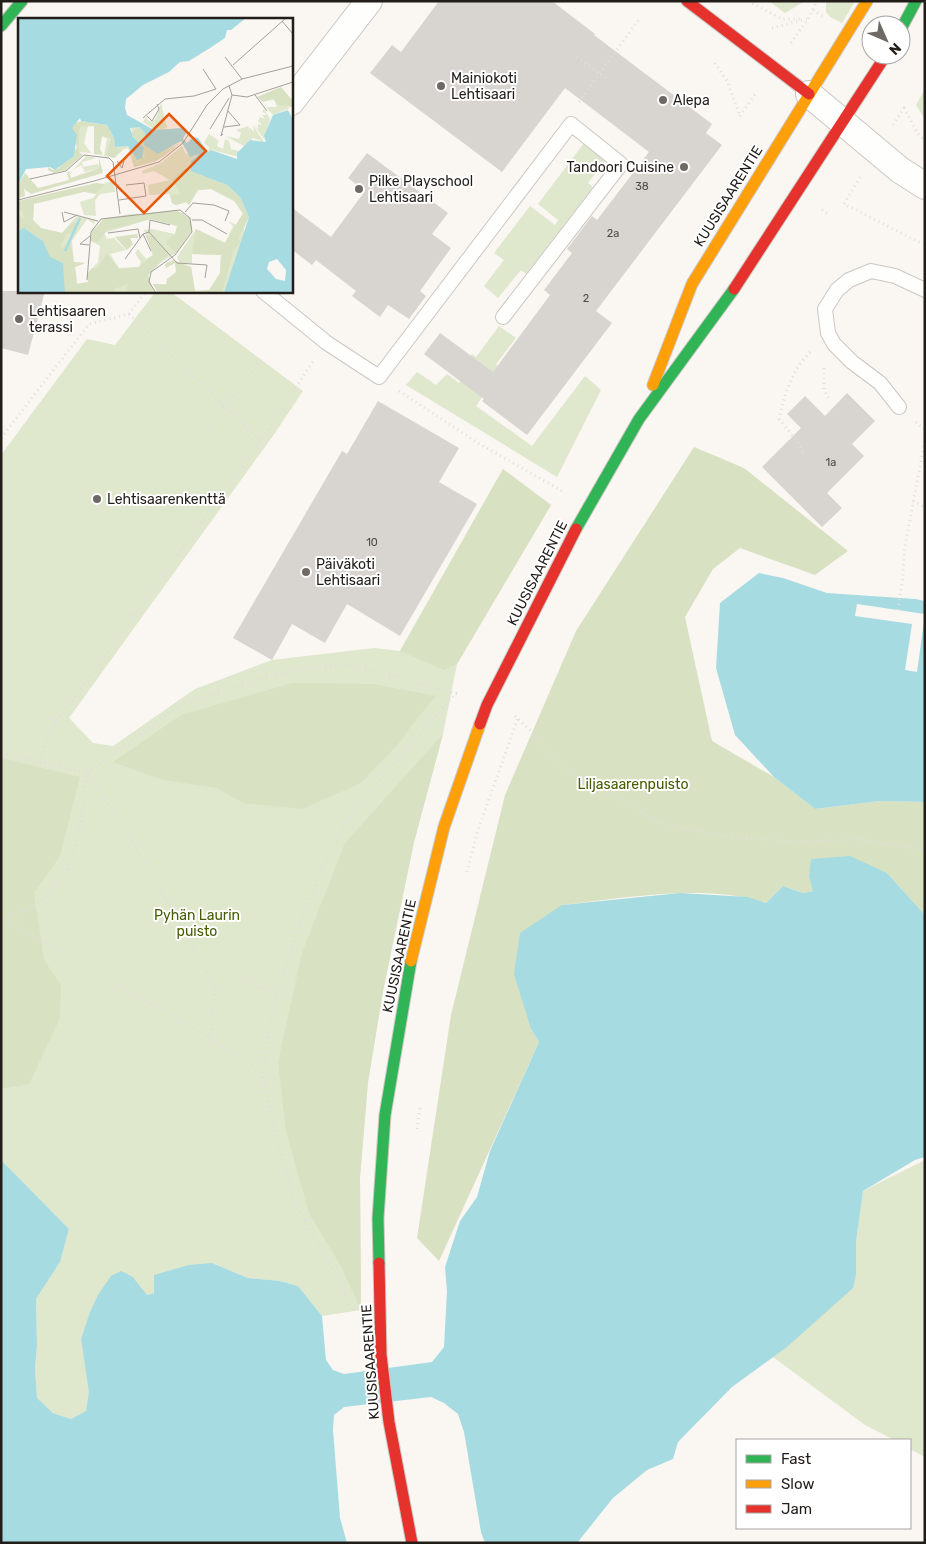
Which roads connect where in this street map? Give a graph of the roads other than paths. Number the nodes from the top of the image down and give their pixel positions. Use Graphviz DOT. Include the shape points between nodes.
graph roads {
  1 [pos="22,1"];
  2 [pos="369,1"];
  3 [pos="686,1"];
  4 [pos="867,1"];
  5 [pos="916,1"];
  6 [pos="908,15"];
  7 [pos="1,26"];
  8 [pos="880,65"];
  9 [pos="809,94"];
  10 [pos="292,101"];
  11 [pos="843,122"];
  12 [pos="925,186"];
  13 [pos="925,290"];
  14 [pos="264,292"];
  15 [pos="503,317"];
  16 [pos="899,407"];
  17 [pos="639,419"];
  18 [pos="412,1543"];
  1 -- 7 [label="main road"];
  2 -- 10 [label="street"];
  3 -- 9 [label="main road"];
  4 -- 9 [label="main road, KUUSISAARENTIE"];
  5 -- 6 [label="main road"];
  8 -- 11 [label="main road, KUUSISAARENTIE"];
  9 -- 11 [label="street"];
  9 -- 17 [label="main road, KUUSISAARENTIE" via="692,284"];
  11 -- 12 [label="street" via="900,170"];
  11 -- 17 [label="main road, KUUSISAARENTIE" via="725,304"];
  13 -- 16 [label="lane" via="895,276 871,271 849,280 825,309 828,333 834,344 880,383"];
  14 -- 15 [label="lane" via="327,343 379,377 571,124 621,164"];
  17 -- 18 [label="main road, KUUSISAARENTIE" via="588,506 487,705 444,827 410,967 386,1115 378,1218 381,1356 389,1422"];
}
